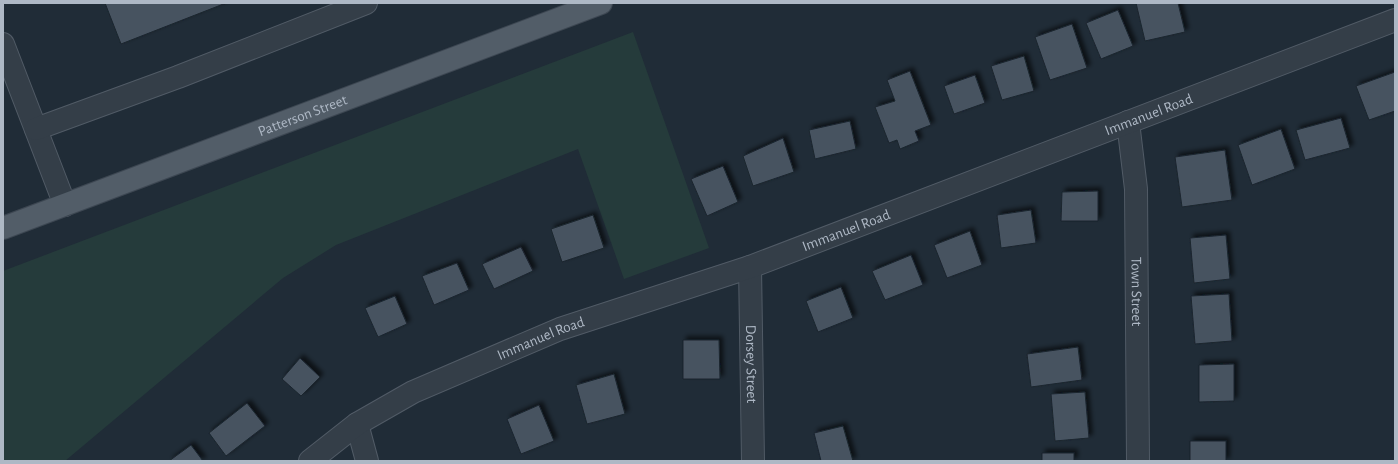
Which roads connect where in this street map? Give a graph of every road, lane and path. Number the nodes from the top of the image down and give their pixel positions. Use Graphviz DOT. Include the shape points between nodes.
graph roads {
  1 [pos="366,3"];
  2 [pos="601,3"];
  3 [pos="575,8"];
  4 [pos="1395,20"];
  5 [pos="3,44"];
  6 [pos="1128,122"];
  7 [pos="36,129"];
  8 [pos="65,205"];
  9 [pos="3,228"];
  10 [pos="750,267"];
  11 [pos="357,424"];
  12 [pos="310,461"];
  13 [pos="367,461"];
  14 [pos="753,461"];
  15 [pos="1138,461"];
  1 -- 7 [label="street" via="178,77"];
  2 -- 3 [label="main road, Patterson Street"];
  3 -- 8 [label="main road, Patterson Street"];
  4 -- 6 [label="street, Immanuel Road"];
  5 -- 7 [label="street"];
  6 -- 10 [label="street, Immanuel Road"];
  6 -- 15 [label="street, Town Street" via="1136,189"];
  7 -- 8 [label="street"];
  8 -- 9 [label="main road, Patterson Street"];
  10 -- 11 [label="street, Immanuel Road" via="560,329 413,392"];
  10 -- 14 [label="street, Dorsey Street"];
  11 -- 12 [label="street, Immanuel Road"];
  11 -- 13 [label="street"];
}
